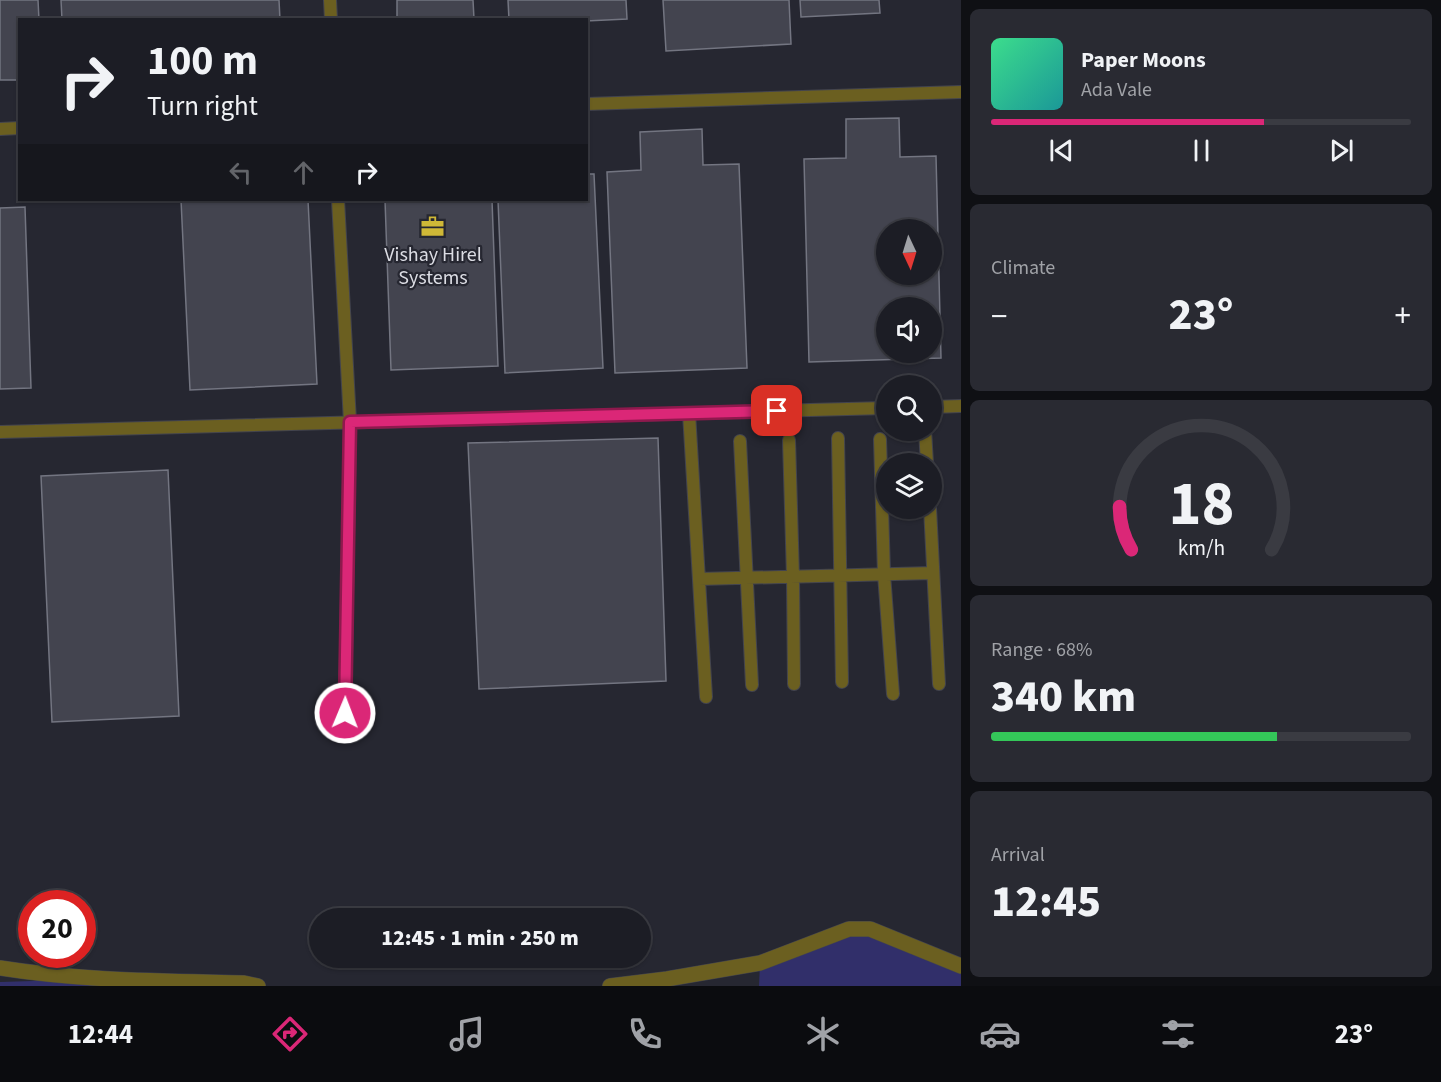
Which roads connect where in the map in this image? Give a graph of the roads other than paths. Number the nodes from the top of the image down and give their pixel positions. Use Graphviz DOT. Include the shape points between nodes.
graph roads {
  1 [pos="330,0"];
  2 [pos="331,18"];
  3 [pos="961,92"];
  4 [pos="588,104"];
  5 [pos="0,129"];
  6 [pos="18,129"];
  7 [pos="338,201"];
  8 [pos="961,406"];
  9 [pos="942,407"];
  10 [pos="876,408"];
  11 [pos="689,413"];
  12 [pos="350,422"];
  13 [pos="0,432"];
  14 [pos="838,438"];
  15 [pos="789,440"];
  16 [pos="740,441"];
  17 [pos="880,441"];
  18 [pos="931,519"];
  19 [pos="933,573"];
  20 [pos="884,574"];
  21 [pos="841,575"];
  22 [pos="793,577"];
  23 [pos="748,578"];
  24 [pos="699,579"];
  25 [pos="842,682"];
  26 [pos="794,684"];
  27 [pos="939,684"];
  28 [pos="753,685"];
  29 [pos="893,694"];
  30 [pos="706,697"];
  31 [pos="345,713"];
  32 [pos="961,966"];
  33 [pos="0,968"];
  34 [pos="249,985"];
  35 [pos="610,986"];
  1 -- 2 [label="lane"];
  3 -- 4 [label="lane"];
  5 -- 6 [label="lane"];
  7 -- 12 [label="lane"];
  8 -- 9 [label="lane"];
  10 -- 11 [label="lane"];
  11 -- 12 [label="lane"];
  11 -- 24 [label="lane"];
  12 -- 13 [label="lane"];
  12 -- 31 [label="lane"];
  14 -- 21 [label="lane"];
  15 -- 22 [label="lane"];
  16 -- 23 [label="lane"];
  17 -- 20 [label="lane"];
  18 -- 19 [label="lane"];
  19 -- 20 [label="lane"];
  19 -- 27 [label="lane"];
  20 -- 21 [label="lane"];
  20 -- 29 [label="lane"];
  21 -- 22 [label="lane"];
  21 -- 25 [label="lane"];
  22 -- 23 [label="lane"];
  22 -- 26 [label="lane"];
  23 -- 24 [label="lane"];
  23 -- 28 [label="lane"];
  24 -- 30 [label="lane"];
  32 -- 35 [label="street" via="870,929 849,930 760,963"];
  33 -- 34 [label="street" via="99,979"];
}
